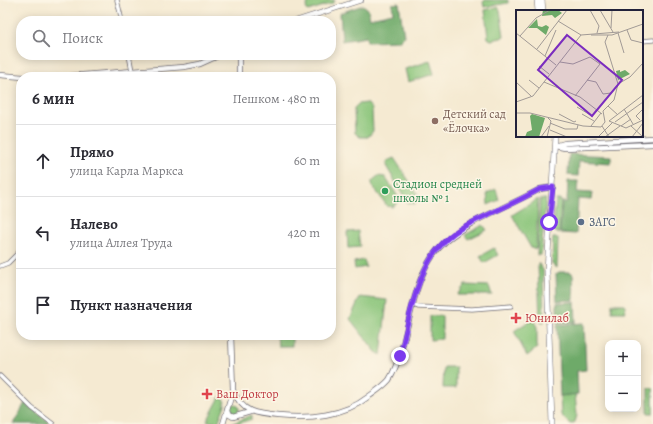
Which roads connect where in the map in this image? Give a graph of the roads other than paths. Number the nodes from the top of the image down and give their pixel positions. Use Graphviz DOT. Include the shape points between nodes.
graph roads {
  1 [pos="117,0"];
  2 [pos="361,0"];
  3 [pos="537,0"];
  4 [pos="542,0"];
  5 [pos="538,10"];
  6 [pos="543,10"];
  7 [pos="121,16"];
  8 [pos="311,16"];
  9 [pos="653,40"];
  10 [pos="643,41"];
  11 [pos="130,60"];
  12 [pos="208,60"];
  13 [pos="239,60"];
  14 [pos="132,71"];
  15 [pos="120,72"];
  16 [pos="239,72"];
  17 [pos="0,76"];
  18 [pos="16,77"];
  19 [pos="554,137"];
  20 [pos="653,138"];
  21 [pos="653,144"];
  22 [pos="555,146"];
  23 [pos="553,187"];
  24 [pos="16,255"];
  25 [pos="0,266"];
  26 [pos="413,305"];
  27 [pos="511,306"];
  28 [pos="232,340"];
  29 [pos="0,376"];
  30 [pos="233,390"];
  31 [pos="239,404"];
  32 [pos="227,407"];
  33 [pos="252,412"];
  34 [pos="237,416"];
  35 [pos="53,424"];
  36 [pos="223,424"];
  37 [pos="552,424"];
  1 -- 7 [label="street"];
  2 -- 8 [label="street"];
  3 -- 5 [label="main road"];
  4 -- 6 [label="main road"];
  9 -- 10 [label="street"];
  11 -- 14 [label="street"];
  12 -- 14 [label="street" via="195,65"];
  13 -- 16 [label="street"];
  14 -- 15 [label="street"];
  17 -- 18 [label="street"];
  19 -- 22 [label="main road"];
  20 -- 22 [label="street" via="565,143"];
  21 -- 22 [label="street" via="565,148"];
  22 -- 23 [label="main road"];
  23 -- 26 [label="street" via="540,189 462,228 450,237 431,258 421,278"];
  23 -- 37 [label="main road" via="547,271"];
  24 -- 25 [label="street" via="8,263"];
  26 -- 27 [label="street" via="472,309"];
  26 -- 33 [label="street" via="400,357 389,379 353,408 302,417"];
  28 -- 30 [label="street"];
  29 -- 35 [label="street" via="32,408"];
  30 -- 31 [label="street"];
  30 -- 32 [label="street"];
  31 -- 32 [label="street" via="233,402"];
  31 -- 33 [label="street"];
  31 -- 34 [label="street" via="242,411"];
  32 -- 34 [label="street" via="230,416"];
  32 -- 36 [label="street"];
  33 -- 34 [label="street"];
  34 -- 36 [label="street"];
}
